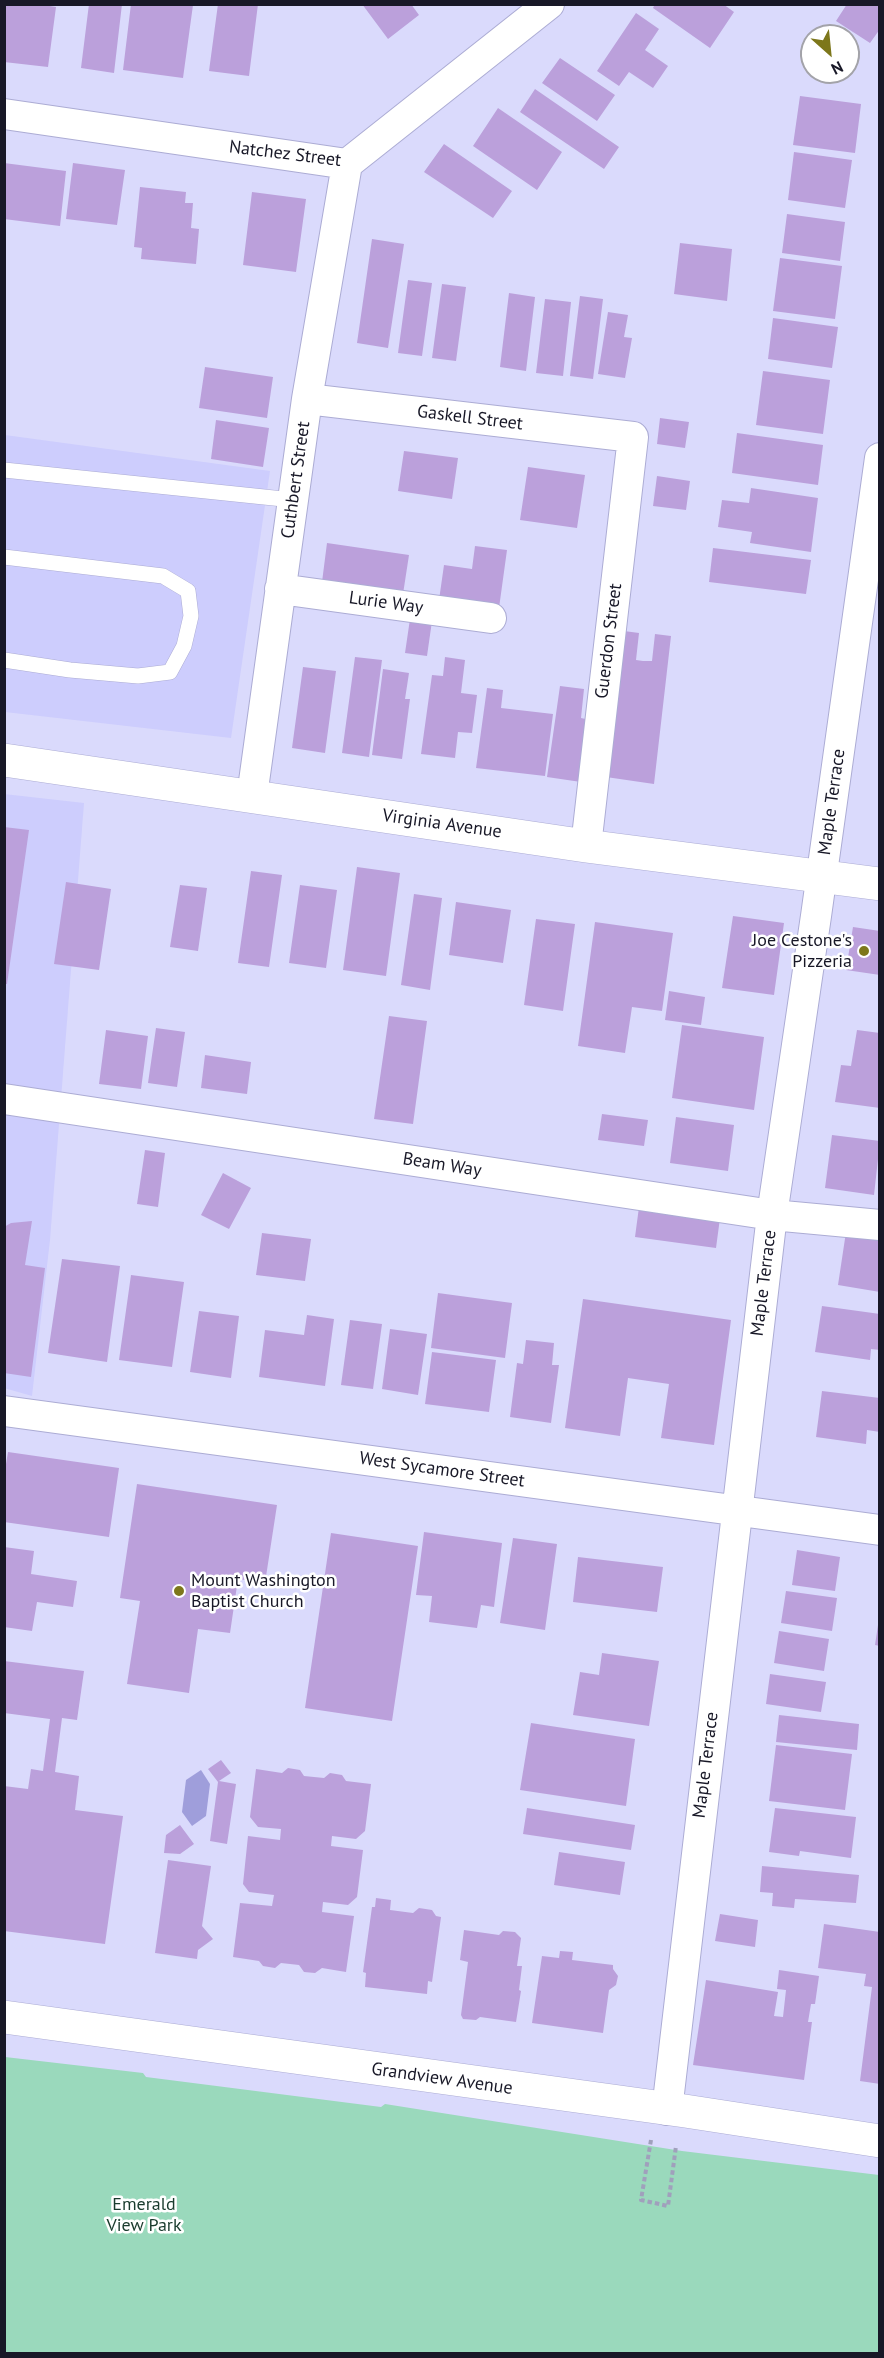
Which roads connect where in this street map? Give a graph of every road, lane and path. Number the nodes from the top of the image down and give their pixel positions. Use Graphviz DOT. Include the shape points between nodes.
graph roads {
  1 [pos="549,4"];
  2 [pos="4,114"];
  3 [pos="346,164"];
  4 [pos="307,399"];
  5 [pos="633,437"];
  6 [pos="879,458"];
  7 [pos="4,470"];
  8 [pos="293,500"];
  9 [pos="4,557"];
  10 [pos="280,589"];
  11 [pos="491,618"];
  12 [pos="4,660"];
  13 [pos="4,760"];
  14 [pos="252,796"];
  15 [pos="586,846"];
  16 [pos="822,877"];
  17 [pos="879,884"];
  18 [pos="4,1099"];
  19 [pos="772,1215"];
  20 [pos="879,1225"];
  21 [pos="4,1411"];
  22 [pos="736,1510"];
  23 [pos="879,1530"];
  24 [pos="4,2017"];
  25 [pos="665,2128"];
  26 [pos="879,2141"];
  1 -- 3 [label="street, Natchez Street"];
  2 -- 3 [label="street, Natchez Street"];
  3 -- 4 [label="street, Cuthbert Street"];
  4 -- 5 [label="street, Gaskell Street"];
  4 -- 8 [label="street, Cuthbert Street"];
  5 -- 15 [label="street, Guerdon Street"];
  6 -- 16 [label="street, Maple Terrace"];
  7 -- 8 [label="lane"];
  8 -- 10 [label="street, Cuthbert Street"];
  9 -- 12 [label="lane" via="163,576 188,591 191,616 184,646 170,672 138,676"];
  10 -- 11 [label="street, Lurie Way"];
  10 -- 14 [label="street, Cuthbert Street"];
  13 -- 14 [label="street, Virginia Avenue"];
  14 -- 15 [label="street, Virginia Avenue"];
  15 -- 16 [label="street, Virginia Avenue"];
  16 -- 17 [label="street, Virginia Avenue"];
  16 -- 19 [label="street, Maple Terrace"];
  18 -- 19 [label="street, Beam Way"];
  19 -- 20 [label="street, Beam Way"];
  19 -- 22 [label="street, Maple Terrace"];
  21 -- 22 [label="street, West Sycamore Street"];
  22 -- 23 [label="street, West Sycamore Street"];
  22 -- 25 [label="street, Maple Terrace"];
  24 -- 25 [label="street, Grandview Avenue"];
  25 -- 25 [label="path" via="668,2206 641,2200"];
  25 -- 26 [label="street, Grandview Avenue" via="685,2111"];
}
